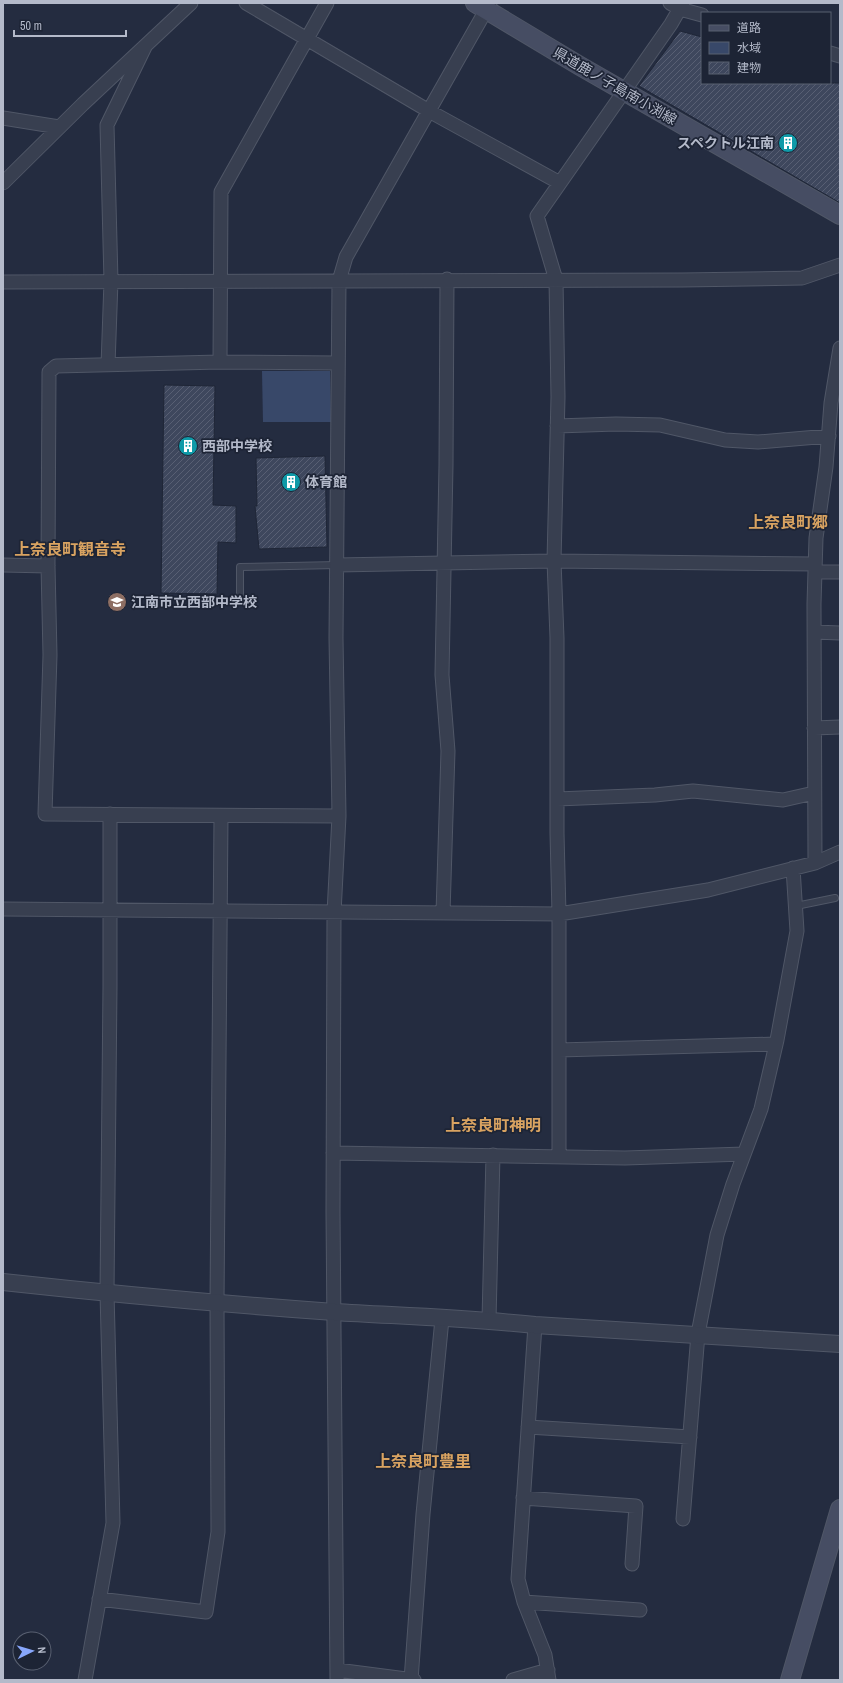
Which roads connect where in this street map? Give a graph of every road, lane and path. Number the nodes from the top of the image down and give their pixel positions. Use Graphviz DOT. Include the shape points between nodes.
graph roads {
  1 [pos="191,3"];
  2 [pos="246,3"];
  3 [pos="327,3"];
  4 [pos="484,5"];
  5 [pos="678,5"];
  6 [pos="701,15"];
  7 [pos="306,39"];
  8 [pos="144,47"];
  9 [pos="624,91"];
  10 [pos="429,111"];
  11 [pos="3,118"];
  12 [pos="59,127"];
  13 [pos="3,183"];
  14 [pos="560,183"];
  15 [pos="840,215"];
  16 [pos="840,265"];
  17 [pos="339,280"];
  18 [pos="447,280"];
  19 [pos="556,280"];
  20 [pos="111,281"];
  21 [pos="220,281"];
  22 [pos="3,282"];
  23 [pos="840,348"];
  24 [pos="220,362"];
  25 [pos="338,363"];
  26 [pos="108,365"];
  27 [pos="835,404"];
  28 [pos="557,426"];
  29 [pos="828,436"];
  30 [pos="554,561"];
  31 [pos="445,562"];
  32 [pos="3,565"];
  33 [pos="337,565"];
  34 [pos="48,566"];
  35 [pos="815,568"];
  36 [pos="840,572"];
  37 [pos="240,595"];
  38 [pos="815,632"];
  39 [pos="840,633"];
  40 [pos="840,727"];
  41 [pos="814,728"];
  42 [pos="814,793"];
  43 [pos="557,799"];
  44 [pos="110,814"];
  45 [pos="221,816"];
  46 [pos="339,816"];
  47 [pos="840,852"];
  48 [pos="814,863"];
  49 [pos="793,868"];
  50 [pos="835,898"];
  51 [pos="796,906"];
  52 [pos="3,909"];
  53 [pos="110,911"];
  54 [pos="220,912"];
  55 [pos="334,913"];
  56 [pos="443,913"];
  57 [pos="559,914"];
  58 [pos="776,1044"];
  59 [pos="559,1050"];
  60 [pos="333,1153"];
  61 [pos="744,1154"];
  62 [pos="493,1155"];
  63 [pos="559,1156"];
  64 [pos="3,1282"];
  65 [pos="107,1293"];
  66 [pos="216,1303"];
  67 [pos="334,1312"];
  68 [pos="442,1319"];
  69 [pos="489,1320"];
  70 [pos="535,1324"];
  71 [pos="698,1334"];
  72 [pos="840,1344"];
  73 [pos="528,1427"];
  74 [pos="690,1437"];
  75 [pos="523,1498"];
  76 [pos="840,1509"];
  77 [pos="683,1519"];
  78 [pos="632,1564"];
  79 [pos="99,1599"];
  80 [pos="524,1602"];
  81 [pos="640,1610"];
  82 [pos="337,1675"];
  83 [pos="548,1675"];
  84 [pos="85,1680"];
  85 [pos="413,1680"];
  86 [pos="513,1680"];
  87 [pos="790,1680"];
  1 -- 8 [label="street"];
  2 -- 7 [label="street"];
  3 -- 7 [label="street"];
  4 -- 9 [label="main road, 県道鹿ノ子島南小渕線"];
  4 -- 10 [label="street"];
  5 -- 6 [label="street"];
  5 -- 9 [label="street" via="671,24"];
  7 -- 10 [label="street"];
  7 -- 21 [label="street" via="221,192"];
  8 -- 12 [label="street"];
  8 -- 20 [label="street" via="107,125"];
  9 -- 14 [label="street"];
  9 -- 15 [label="main road, 県道鹿ノ子島南小渕線"];
  10 -- 14 [label="street"];
  10 -- 17 [label="street" via="346,257"];
  11 -- 12 [label="street"];
  12 -- 13 [label="street"];
  14 -- 19 [label="street" via="537,216"];
  16 -- 19 [label="street" via="802,278"];
  17 -- 18 [label="street"];
  17 -- 21 [label="street"];
  17 -- 25 [label="street"];
  18 -- 19 [label="street"];
  18 -- 31 [label="street"];
  19 -- 28 [label="street"];
  20 -- 21 [label="street"];
  20 -- 22 [label="street"];
  20 -- 26 [label="street"];
  21 -- 24 [label="street"];
  23 -- 27 [label="street"];
  24 -- 25 [label="street"];
  24 -- 26 [label="street"];
  25 -- 33 [label="street"];
  26 -- 34 [label="street" via="56,366 48,372"];
  27 -- 29 [label="street"];
  28 -- 29 [label="street" via="660,425 725,440 758,442"];
  28 -- 30 [label="street"];
  29 -- 35 [label="street"];
  30 -- 31 [label="street"];
  30 -- 35 [label="street"];
  30 -- 43 [label="street" via="557,638"];
  31 -- 33 [label="street"];
  31 -- 56 [label="street" via="442,675 448,751"];
  32 -- 34 [label="street"];
  33 -- 37 [label="lane" via="240,567"];
  33 -- 46 [label="street"];
  34 -- 44 [label="street" via="50,655 45,814"];
  35 -- 36 [label="street"];
  35 -- 38 [label="street"];
  38 -- 39 [label="street"];
  38 -- 41 [label="street"];
  40 -- 41 [label="street"];
  41 -- 42 [label="street"];
  42 -- 43 [label="street" via="783,800 693,791"];
  42 -- 48 [label="street"];
  43 -- 57 [label="street"];
  44 -- 45 [label="street"];
  44 -- 53 [label="street"];
  45 -- 46 [label="street"];
  45 -- 54 [label="street"];
  46 -- 55 [label="street"];
  47 -- 48 [label="street"];
  48 -- 49 [label="street"];
  49 -- 51 [label="street"];
  49 -- 57 [label="street" via="708,890"];
  50 -- 51 [label="lane"];
  51 -- 58 [label="street" via="797,931"];
  52 -- 53 [label="street"];
  53 -- 54 [label="street"];
  53 -- 65 [label="street"];
  54 -- 55 [label="street"];
  54 -- 66 [label="street"];
  55 -- 56 [label="street"];
  55 -- 60 [label="street"];
  56 -- 57 [label="street"];
  57 -- 59 [label="street"];
  58 -- 59 [label="street"];
  58 -- 61 [label="street" via="761,1109"];
  59 -- 63 [label="street"];
  60 -- 62 [label="street"];
  60 -- 67 [label="street"];
  61 -- 63 [label="street" via="625,1158"];
  61 -- 71 [label="street" via="717,1234"];
  62 -- 63 [label="street"];
  62 -- 69 [label="street"];
  64 -- 65 [label="street"];
  65 -- 66 [label="street"];
  65 -- 79 [label="street" via="113,1523"];
  66 -- 67 [label="street"];
  66 -- 79 [label="street" via="218,1532 206,1612"];
  67 -- 68 [label="street"];
  67 -- 82 [label="street"];
  68 -- 69 [label="street"];
  68 -- 85 [label="street" via="423,1514"];
  69 -- 70 [label="street"];
  70 -- 71 [label="street"];
  70 -- 73 [label="street"];
  71 -- 72 [label="street"];
  71 -- 74 [label="street"];
  73 -- 74 [label="street"];
  73 -- 75 [label="street"];
  74 -- 77 [label="street"];
  75 -- 78 [label="street" via="636,1506"];
  75 -- 80 [label="street" via="518,1579"];
  76 -- 87 [label="main road"];
  79 -- 84 [label="street"];
  80 -- 81 [label="street"];
  80 -- 83 [label="street" via="545,1655"];
  82 -- 85 [label="street"];
  83 -- 86 [label="street"];
}
